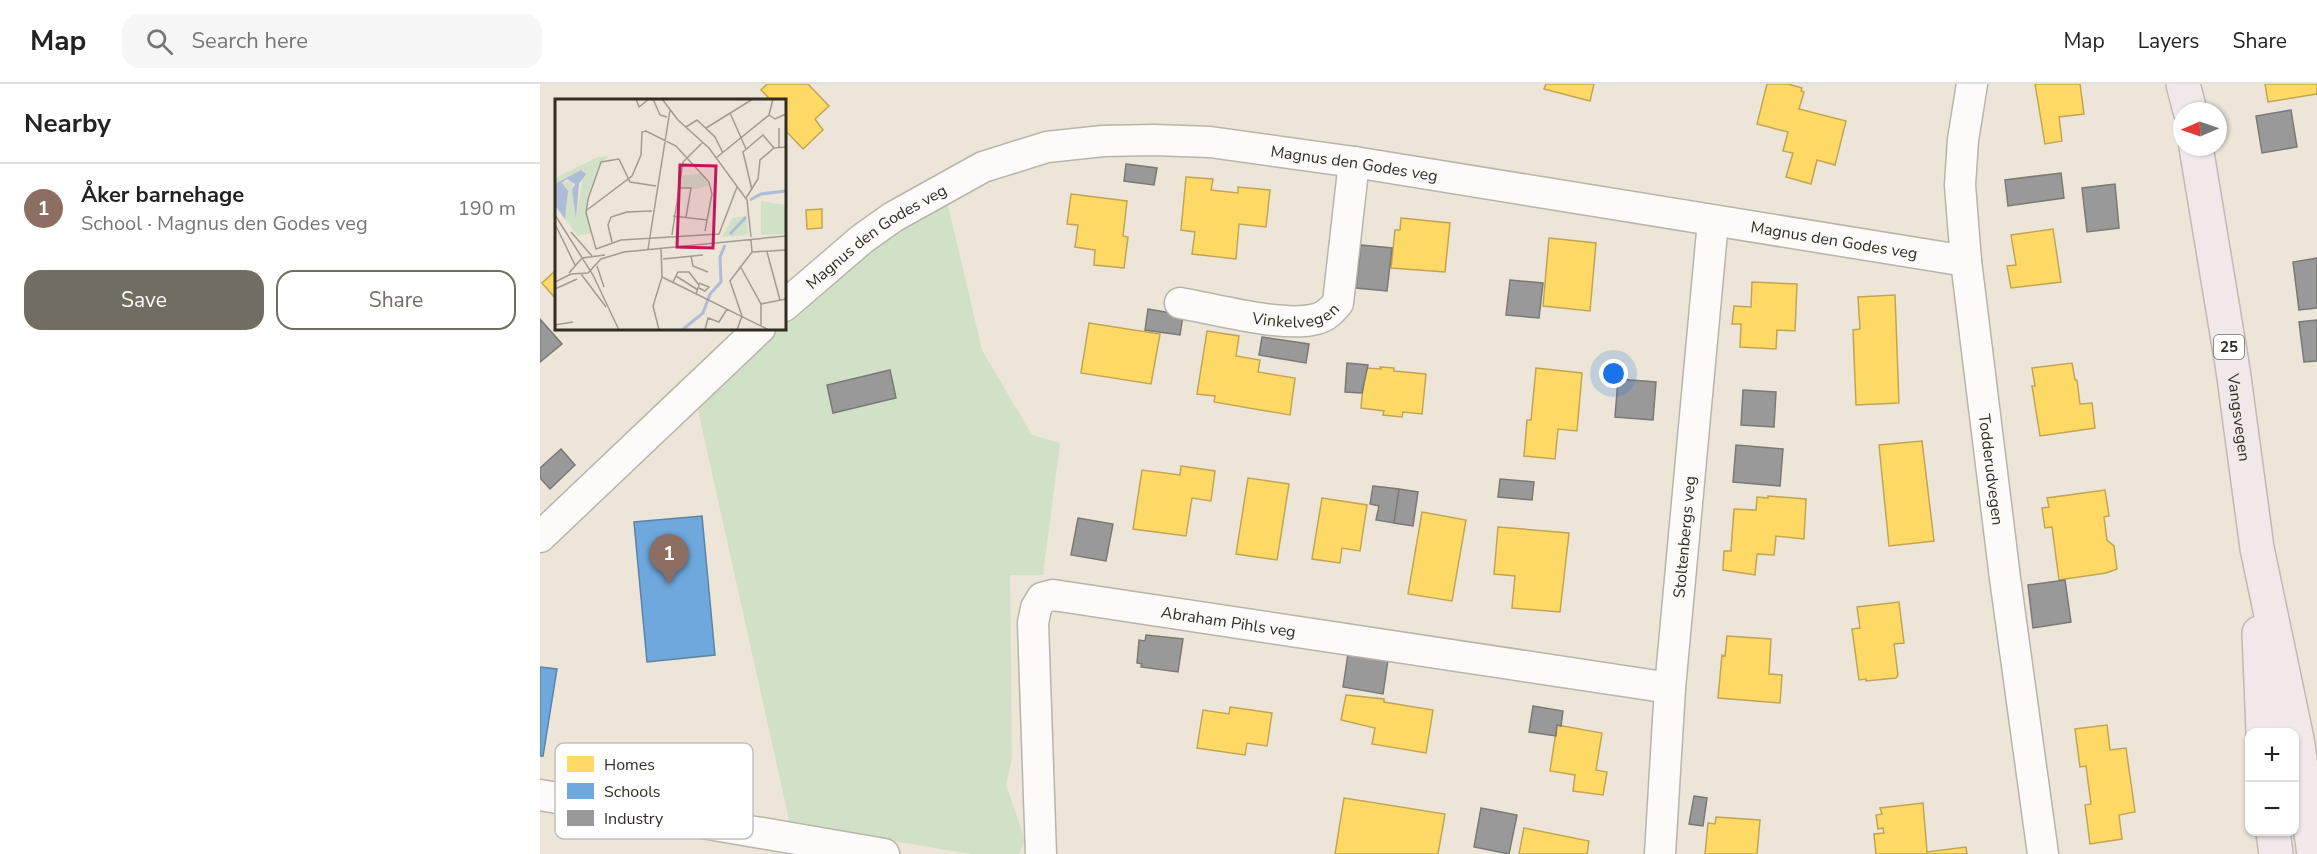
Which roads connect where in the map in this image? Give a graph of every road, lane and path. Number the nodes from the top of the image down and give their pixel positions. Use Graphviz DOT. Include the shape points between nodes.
graph roads {
  1 [pos="1972,84"];
  2 [pos="2197,156"];
  3 [pos="1354,162"];
  4 [pos="1713,221"];
  5 [pos="1966,261"];
  6 [pos="1180,303"];
  7 [pos="786,304"];
  8 [pos="758,330"];
  9 [pos="540,537"];
  10 [pos="2257,548"];
  11 [pos="1670,688"];
  12 [pos="2263,728"];
  13 [pos="540,795"];
  14 [pos="555,798"];
  15 [pos="753,832"];
  16 [pos="2274,836"];
  17 [pos="884,854"];
  18 [pos="1041,854"];
  19 [pos="1660,854"];
  20 [pos="2043,854"];
  21 [pos="2276,854"];
  22 [pos="2314,854"];
  1 -- 5 [label="street, Todderudvegen" via="1960,185"];
  2 -- 10 [label="highway, Vangsvegen / 25"];
  3 -- 4 [label="street, Magnus den Godes veg"];
  3 -- 6 [label="street, Vinkelvegen" via="1338,303 1331,312 1318,319 1283,322"];
  3 -- 7 [label="street, Magnus den Godes veg" via="1210,142 1103,141 1047,147 983,167 893,217"];
  4 -- 5 [label="street, Magnus den Godes veg"];
  4 -- 11 [label="street, Stoltenbergs veg"];
  5 -- 20 [label="street, Todderudvegen" via="2004,578"];
  8 -- 9 [label="street"];
  10 -- 12 [label="highway, Vangsvegen / 25"];
  10 -- 22 [label="highway, Vangsvegen / 25" via="2297,739"];
  11 -- 18 [label="street, Abraham Pihls veg" via="1053,595 1042,598 1033,623"];
  11 -- 19 [label="street, Stoltenbergs veg"];
  13 -- 14 [label="street"];
  15 -- 17 [label="street"];
  16 -- 21 [label="highway"];
}
